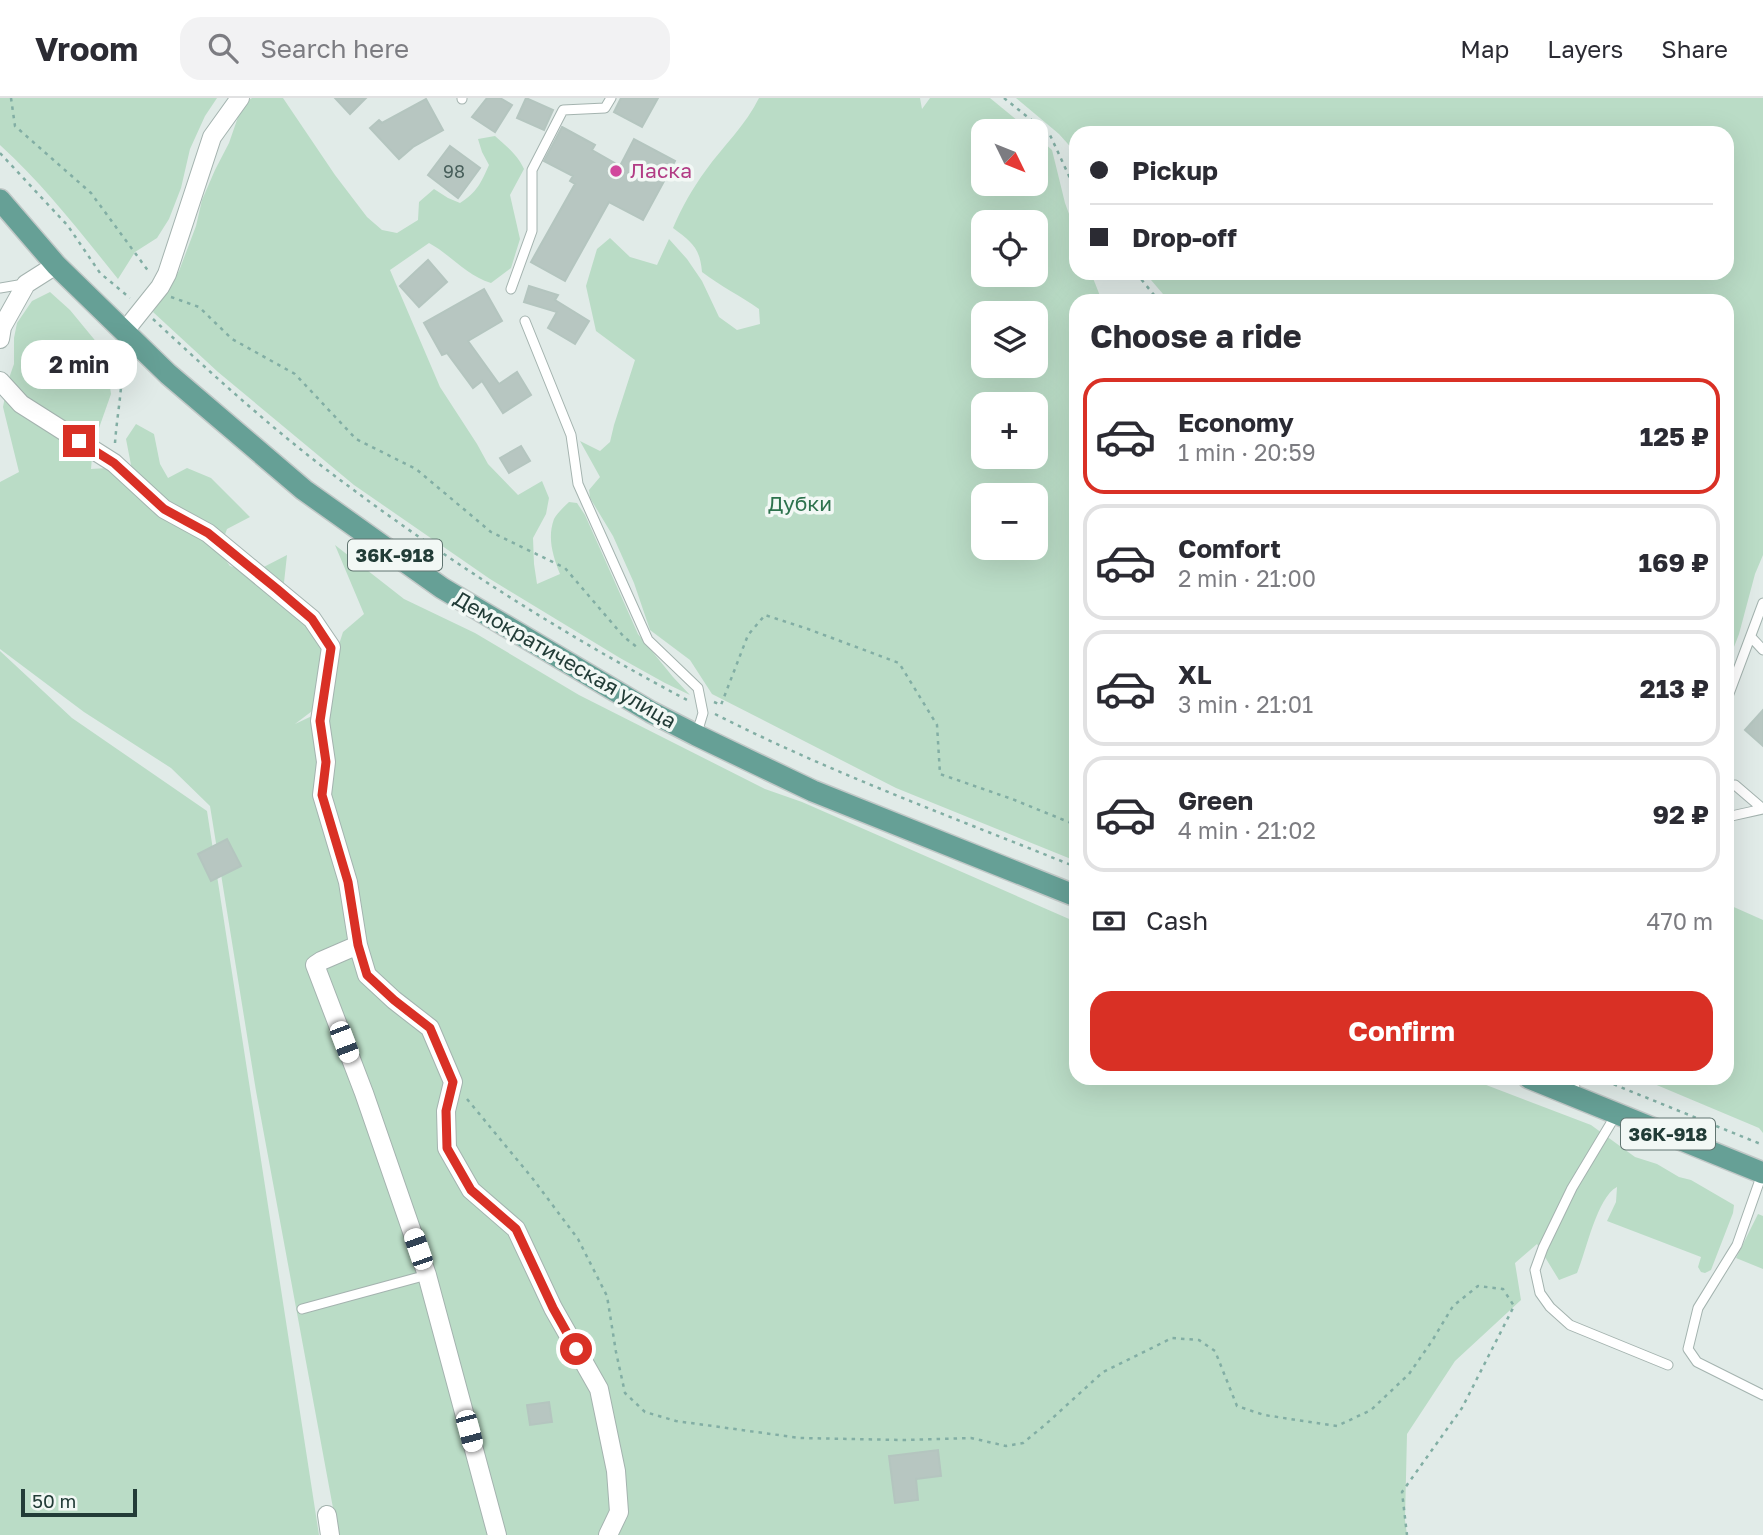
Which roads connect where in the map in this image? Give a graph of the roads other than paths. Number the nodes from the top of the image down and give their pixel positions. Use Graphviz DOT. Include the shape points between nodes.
graph roads {
  1 [pos="240,98"];
  2 [pos="611,98"];
  3 [pos="0,200"];
  4 [pos="56,265"];
  5 [pos="26,284"];
  6 [pos="0,288"];
  7 [pos="511,289"];
  8 [pos="525,321"];
  9 [pos="0,339"];
  10 [pos="122,339"];
  11 [pos="0,381"];
  12 [pos="1763,603"];
  13 [pos="1751,637"];
  14 [pos="1763,650"];
  15 [pos="1734,681"];
  16 [pos="696,735"];
  17 [pos="1735,785"];
  18 [pos="1763,809"];
  19 [pos="1734,815"];
  20 [pos="1069,893"];
  21 [pos="358,945"];
  22 [pos="1574,1087"];
  23 [pos="1617,1113"];
  24 [pos="1763,1173"];
  25 [pos="427,1275"];
  26 [pos="302,1309"];
  27 [pos="1668,1365"];
  28 [pos="1763,1395"];
  29 [pos="327,1515"];
  30 [pos="330,1535"];
  31 [pos="497,1535"];
  32 [pos="608,1535"];
  1 -- 10 [label="street" via="212,137 167,274"];
  2 -- 7 [label="lane" via="605,108 563,110 531,170 532,231"];
  3 -- 4 [label="main road, Демократическая улица / 36К-918"];
  4 -- 5 [label="street"];
  4 -- 10 [label="main road, Демократическая улица / 36К-918"];
  5 -- 6 [label="lane"];
  5 -- 9 [label="street"];
  8 -- 16 [label="lane" via="571,435 578,484 648,640 698,688 703,713"];
  10 -- 16 [label="main road, Демократическая улица / 36К-918" via="304,489 442,588"];
  11 -- 21 [label="street" via="21,404 114,463 164,509 208,533 312,619 331,648 320,721 326,762 322,795 348,882"];
  12 -- 13 [label="lane"];
  13 -- 14 [label="lane"];
  13 -- 15 [label="lane"];
  16 -- 20 [label="main road, Демократическая улица / 36К-918" via="813,791"];
  17 -- 18 [label="lane"];
  18 -- 19 [label="lane"];
  21 -- 25 [label="street" via="315,965"];
  21 -- 32 [label="street" via="367,975 430,1028 453,1082 446,1111 447,1148 471,1190 516,1229 553,1308 599,1389 616,1471 619,1512"];
  22 -- 23 [label="main road, 36К-918"];
  23 -- 24 [label="main road, 36К-918"];
  23 -- 27 [label="lane" via="1573,1188 1535,1270 1540,1293 1570,1325"];
  24 -- 28 [label="lane" via="1737,1245 1698,1308 1688,1349 1697,1362"];
  25 -- 26 [label="lane"];
  25 -- 31 [label="street"];
  29 -- 30 [label="street"];
}
